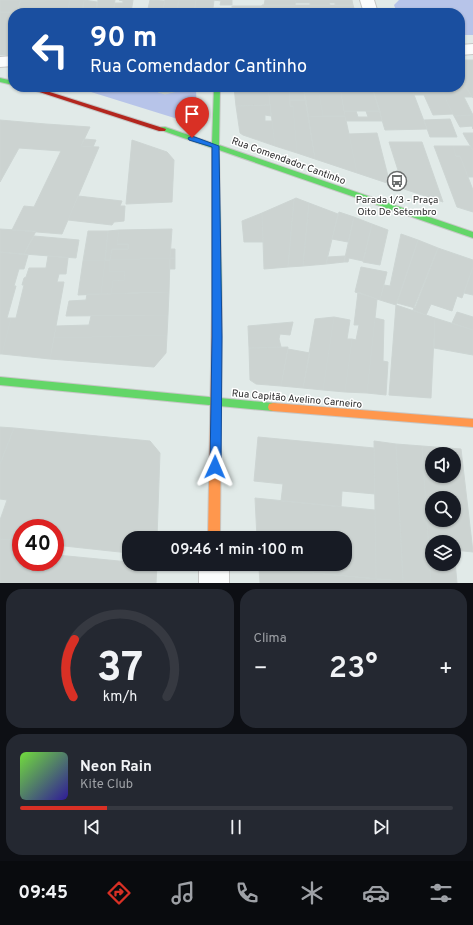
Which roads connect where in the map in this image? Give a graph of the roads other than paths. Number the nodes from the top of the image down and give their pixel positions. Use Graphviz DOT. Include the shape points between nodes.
graph roads {
  1 [pos="43,92"];
  2 [pos="217,92"];
  3 [pos="216,146"];
  4 [pos="473,235"];
  5 [pos="0,381"];
  6 [pos="216,402"];
  7 [pos="473,423"];
  8 [pos="214,531"];
  9 [pos="214,571"];
  10 [pos="214,583"];
  1 -- 3 [label="street, Rua Comendador Cantinho"];
  2 -- 3 [label="street"];
  3 -- 4 [label="street, Rua Comendador Cantinho"];
  3 -- 6 [label="street"];
  5 -- 6 [label="street, Rua Capitão Avelino Carneiro"];
  6 -- 7 [label="street, Rua Capitão Avelino Carneiro"];
  6 -- 8 [label="street"];
  9 -- 10 [label="street"];
}
